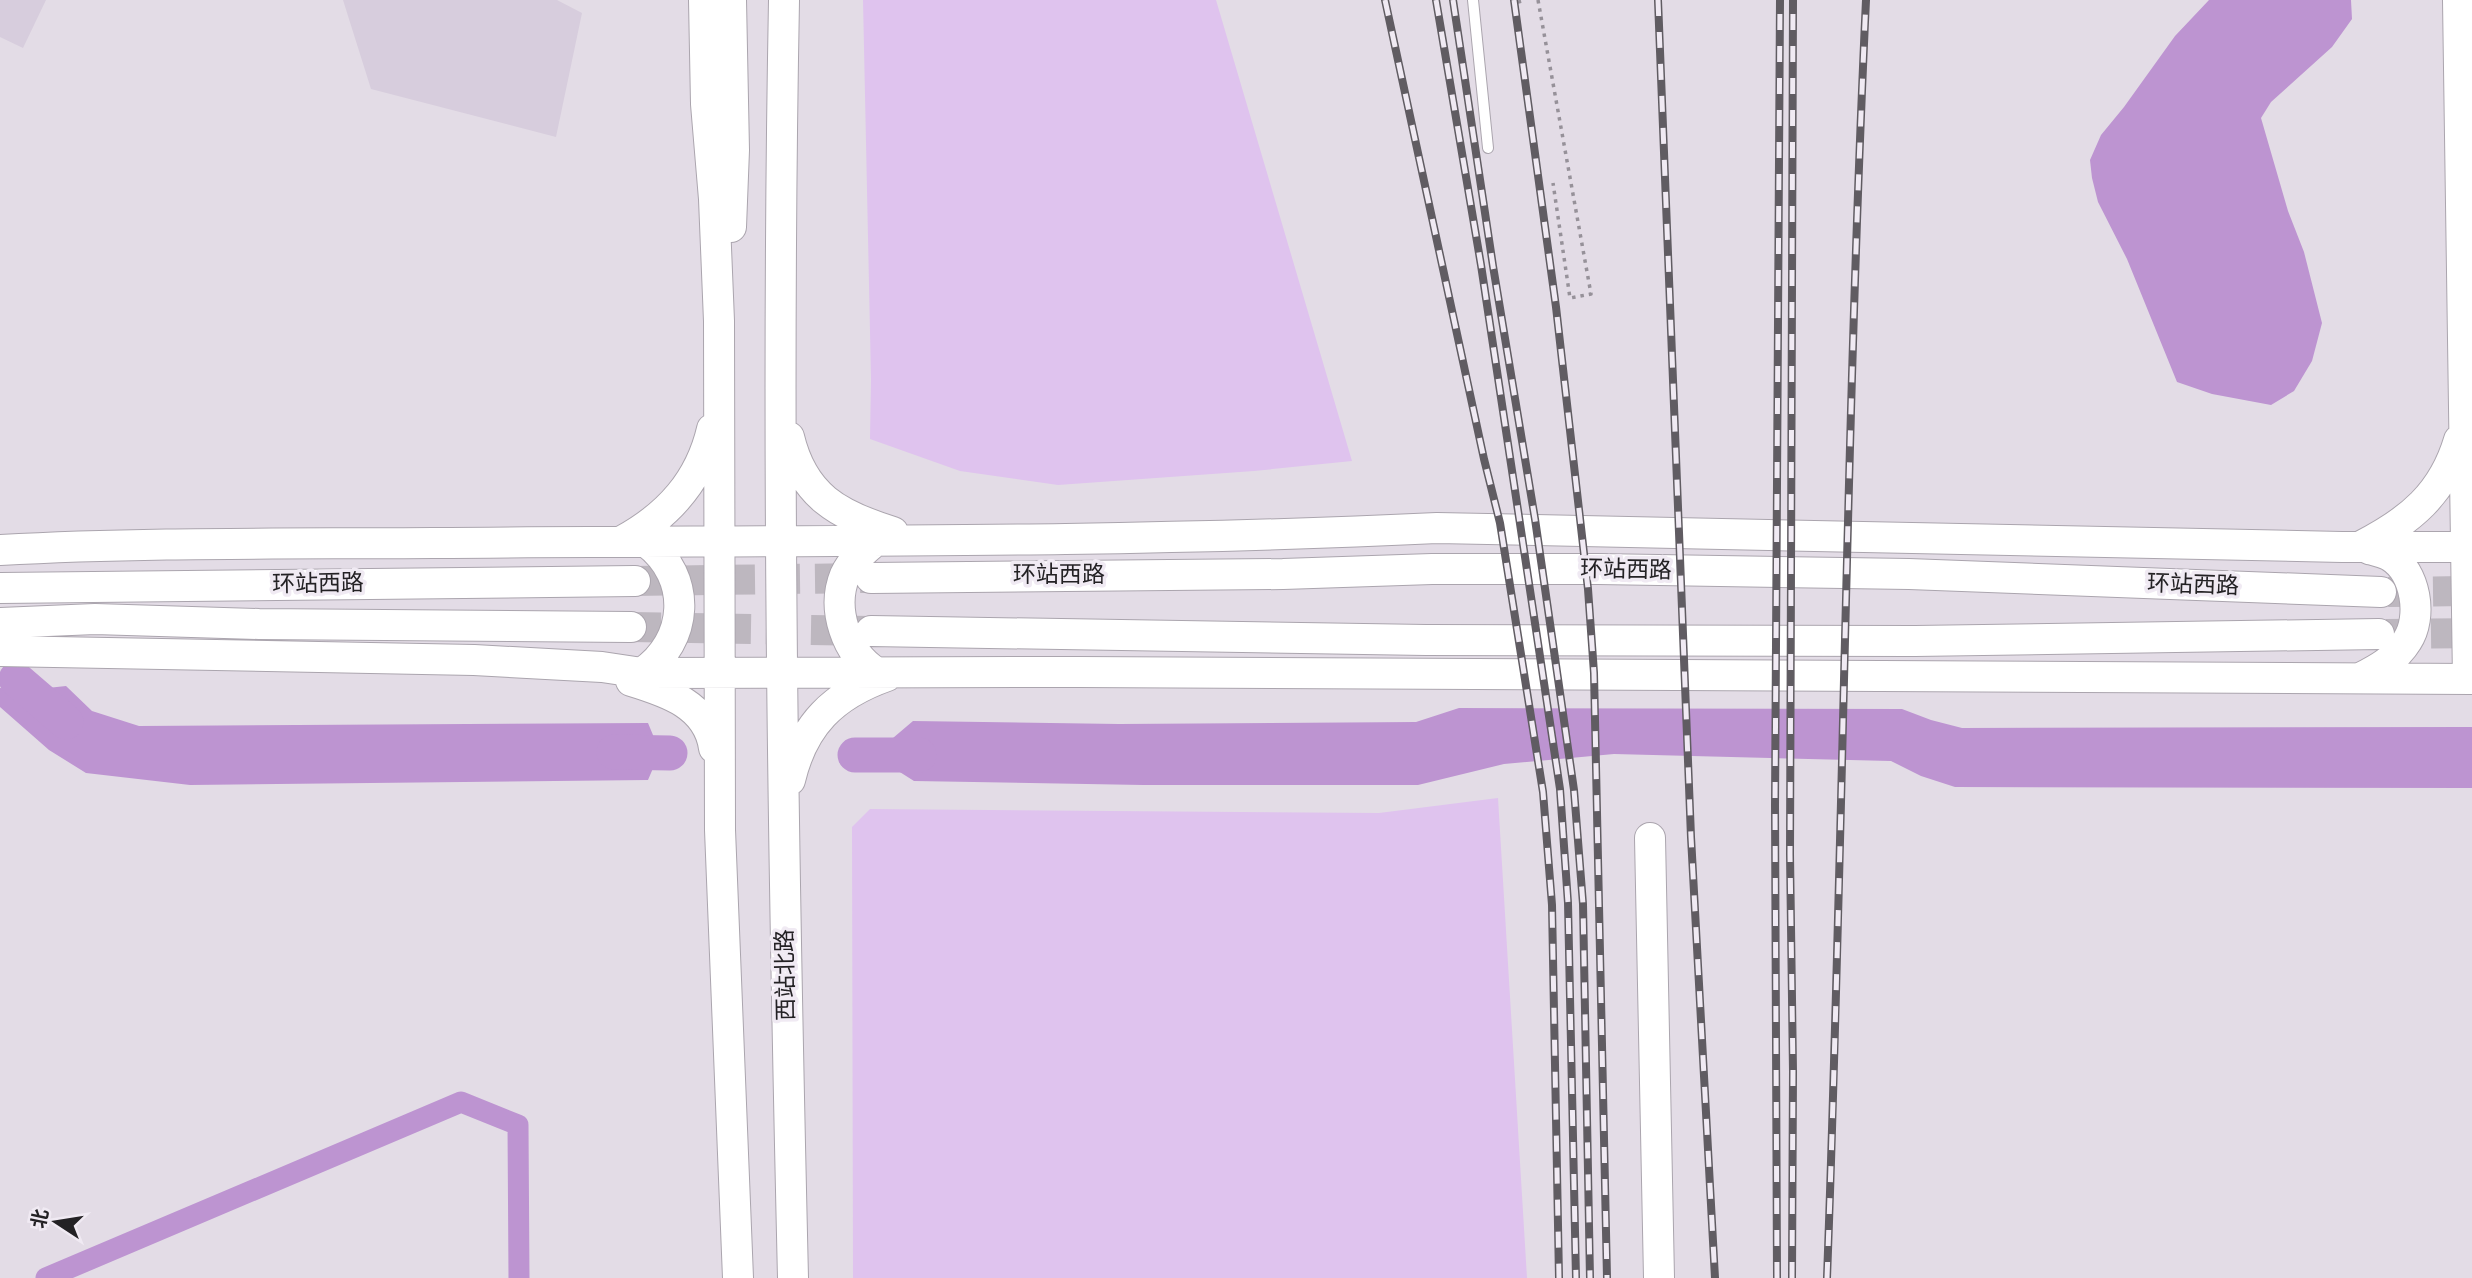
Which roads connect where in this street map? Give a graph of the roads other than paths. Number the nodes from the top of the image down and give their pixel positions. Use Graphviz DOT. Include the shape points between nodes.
graph roads {
  1 [pos="704,0"];
  2 [pos="731,0"];
  3 [pos="1473,0"];
  4 [pos="2458,0"];
  5 [pos="785,8"];
  6 [pos="1488,148"];
  7 [pos="719,321"];
  8 [pos="720,394"];
  9 [pos="781,408"];
  10 [pos="2463,415"];
  11 [pos="916,539"];
  12 [pos="782,540"];
  13 [pos="878,540"];
  14 [pos="720,541"];
  15 [pos="634,542"];
  16 [pos="2359,547"];
  17 [pos="2469,547"];
  18 [pos="0,550"];
  19 [pos="871,578"];
  20 [pos="635,581"];
  21 [pos="0,587"];
  22 [pos="2381,592"];
  23 [pos="0,623"];
  24 [pos="631,627"];
  25 [pos="871,631"];
  26 [pos="2379,634"];
  27 [pos="0,651"];
  28 [pos="602,667"];
  29 [pos="782,672"];
  30 [pos="888,672"];
  31 [pos="642,673"];
  32 [pos="720,673"];
  33 [pos="2359,678"];
  34 [pos="2470,679"];
  35 [pos="720,794"];
  36 [pos="782,815"];
  37 [pos="1650,838"];
  38 [pos="738,1278"];
  39 [pos="793,1278"];
  40 [pos="1659,1278"];
  1 -- 7 [label="main road"];
  2 -- 7 [label="main road" via="734,196"];
  3 -- 6 [label="lane"];
  4 -- 10 [label="main road"];
  5 -- 9 [label="main road"];
  7 -- 8 [label="main road"];
  8 -- 14 [label="main road"];
  8 -- 15 [label="main road" via="693,477"];
  9 -- 11 [label="main road" via="792,452 816,493 851,517"];
  9 -- 12 [label="main road, 西站北路"];
  10 -- 16 [label="main road" via="2454,454 2432,495 2416,512"];
  10 -- 17 [label="main road"];
  11 -- 13 [label="main road"];
  11 -- 16 [label="main road" via="1437,528"];
  12 -- 13 [label="main road"];
  12 -- 14 [label="main road"];
  12 -- 29 [label="main road, 西站北路"];
  13 -- 30 [label="main road" via="865,548 845,575 843,623 848,641 864,665"];
  14 -- 15 [label="main road"];
  14 -- 32 [label="main road"];
  15 -- 18 [label="main road"];
  15 -- 31 [label="main road" via="669,565 679,606 671,643"];
  16 -- 17 [label="main road"];
  16 -- 33 [label="main road" via="2389,556 2402,568 2413,588 2415,618 2409,639 2398,654"];
  17 -- 34 [label="main road"];
  19 -- 22 [label="main road, 环站西路" via="1598,569 1909,574"];
  20 -- 21 [label="main road, 环站西路"];
  23 -- 24 [label="main road, 环站西路" via="95,618"];
  25 -- 26 [label="main road" via="1440,640 1915,641"];
  27 -- 28 [label="main road" via="474,660"];
  28 -- 31 [label="main road"];
  28 -- 35 [label="main road" via="680,699 701,716 713,743"];
  29 -- 30 [label="main road"];
  29 -- 32 [label="main road"];
  29 -- 36 [label="main road, 西站北路"];
  30 -- 33 [label="main road"];
  30 -- 36 [label="main road" via="842,698 813,725 793,769"];
  31 -- 32 [label="main road"];
  32 -- 35 [label="main road"];
  33 -- 34 [label="main road"];
  35 -- 38 [label="main road"];
  36 -- 39 [label="main road, 西站北路"];
  37 -- 40 [label="main road"];
}
